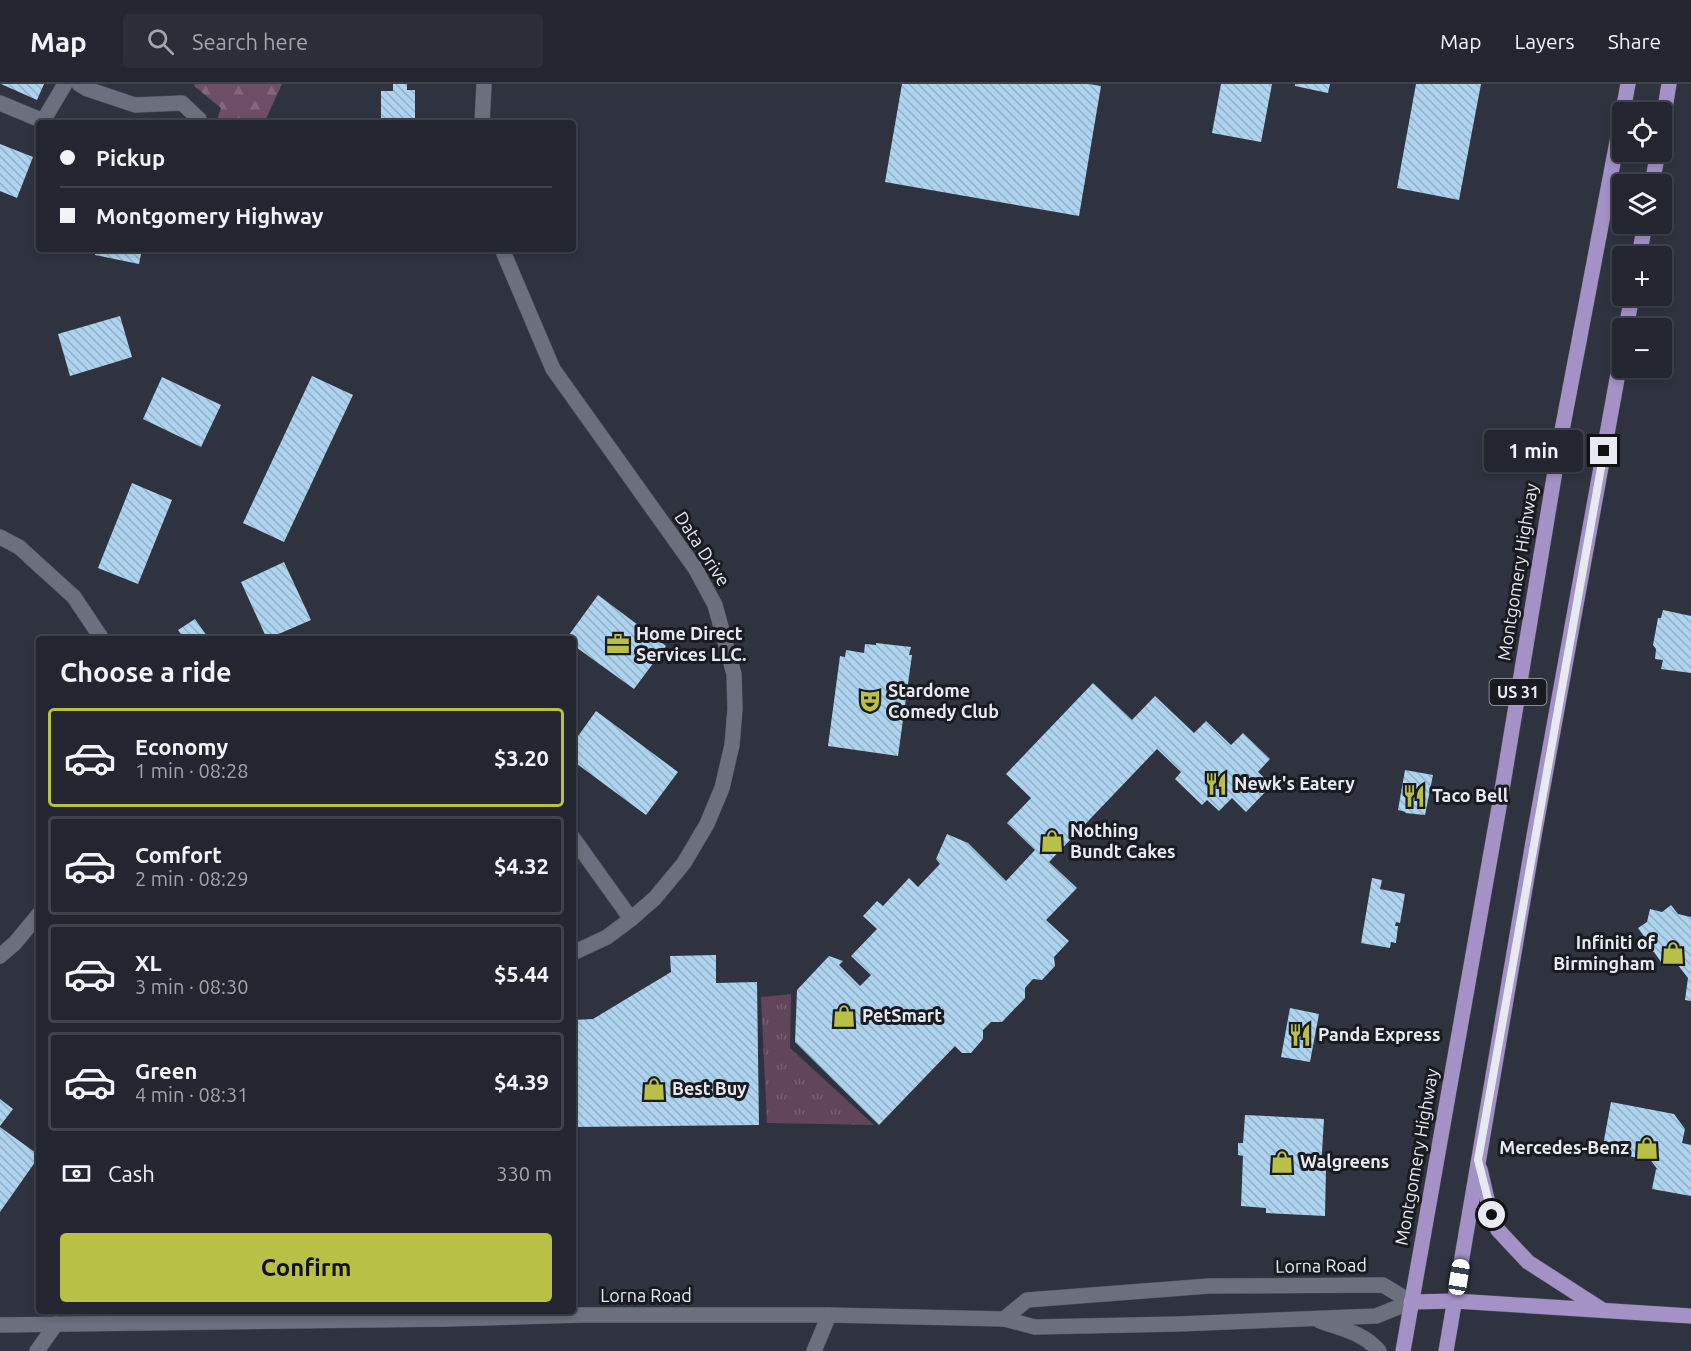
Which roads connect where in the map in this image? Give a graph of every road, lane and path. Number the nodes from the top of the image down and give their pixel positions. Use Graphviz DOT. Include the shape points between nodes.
graph roads {
  1 [pos="65,84"];
  2 [pos="79,84"];
  3 [pos="484,84"];
  4 [pos="1628,84"];
  5 [pos="1670,84"];
  6 [pos="1667,102"];
  7 [pos="0,103"];
  8 [pos="41,120"];
  9 [pos="47,120"];
  10 [pos="199,120"];
  11 [pos="482,120"];
  12 [pos="503,252"];
  13 [pos="1617,378"];
  14 [pos="0,537"];
  15 [pos="100,636"];
  16 [pos="576,842"];
  17 [pos="36,918"];
  18 [pos="632,919"];
  19 [pos="576,952"];
  20 [pos="0,956"];
  21 [pos="1478,1160"];
  22 [pos="1455,1300"];
  23 [pos="1411,1302"];
  24 [pos="1604,1311"];
  25 [pos="829,1315"];
  26 [pos="314,1316"];
  27 [pos="1691,1316"];
  28 [pos="1312,1318"];
  29 [pos="1004,1319"];
  30 [pos="0,1324"];
  31 [pos="56,1324"];
  32 [pos="37,1351"];
  33 [pos="814,1351"];
  34 [pos="1379,1351"];
  35 [pos="1403,1351"];
  36 [pos="1446,1351"];
  1 -- 9 [label="street"];
  2 -- 10 [label="street" via="135,105 182,103"];
  3 -- 11 [label="street"];
  4 -- 23 [label="main road, Montgomery Highway / US 31" via="1560,441"];
  5 -- 6 [label="main road"];
  7 -- 8 [label="street"];
  12 -- 18 [label="street, Data Drive" via="553,369 695,568 715,605 734,674 732,745 722,788 684,863"];
  13 -- 21 [label="main road, US 31"];
  14 -- 15 [label="street" via="18,547 74,597"];
  16 -- 18 [label="street"];
  17 -- 20 [label="street"];
  18 -- 19 [label="street, Data Drive"];
  21 -- 22 [label="main road, US 31"];
  21 -- 24 [label="main road" via="1498,1230 1528,1262"];
  22 -- 23 [label="main road"];
  22 -- 24 [label="main road"];
  22 -- 36 [label="main road, US 31"];
  23 -- 28 [label="street, Lorna Road" via="1376,1316"];
  23 -- 29 [label="street, Lorna Road" via="1383,1285 1209,1286 1028,1300"];
  23 -- 35 [label="main road, Montgomery Highway / US 31"];
  24 -- 27 [label="main road"];
  25 -- 26 [label="street, Lorna Road"];
  25 -- 29 [label="street, Lorna Road"];
  25 -- 33 [label="street"];
  26 -- 31 [label="street, Lorna Road"];
  28 -- 29 [label="street, Lorna Road" via="1035,1327"];
  28 -- 34 [label="street" via="1358,1334"];
  30 -- 31 [label="street, Lorna Road"];
  31 -- 32 [label="street"];
}
